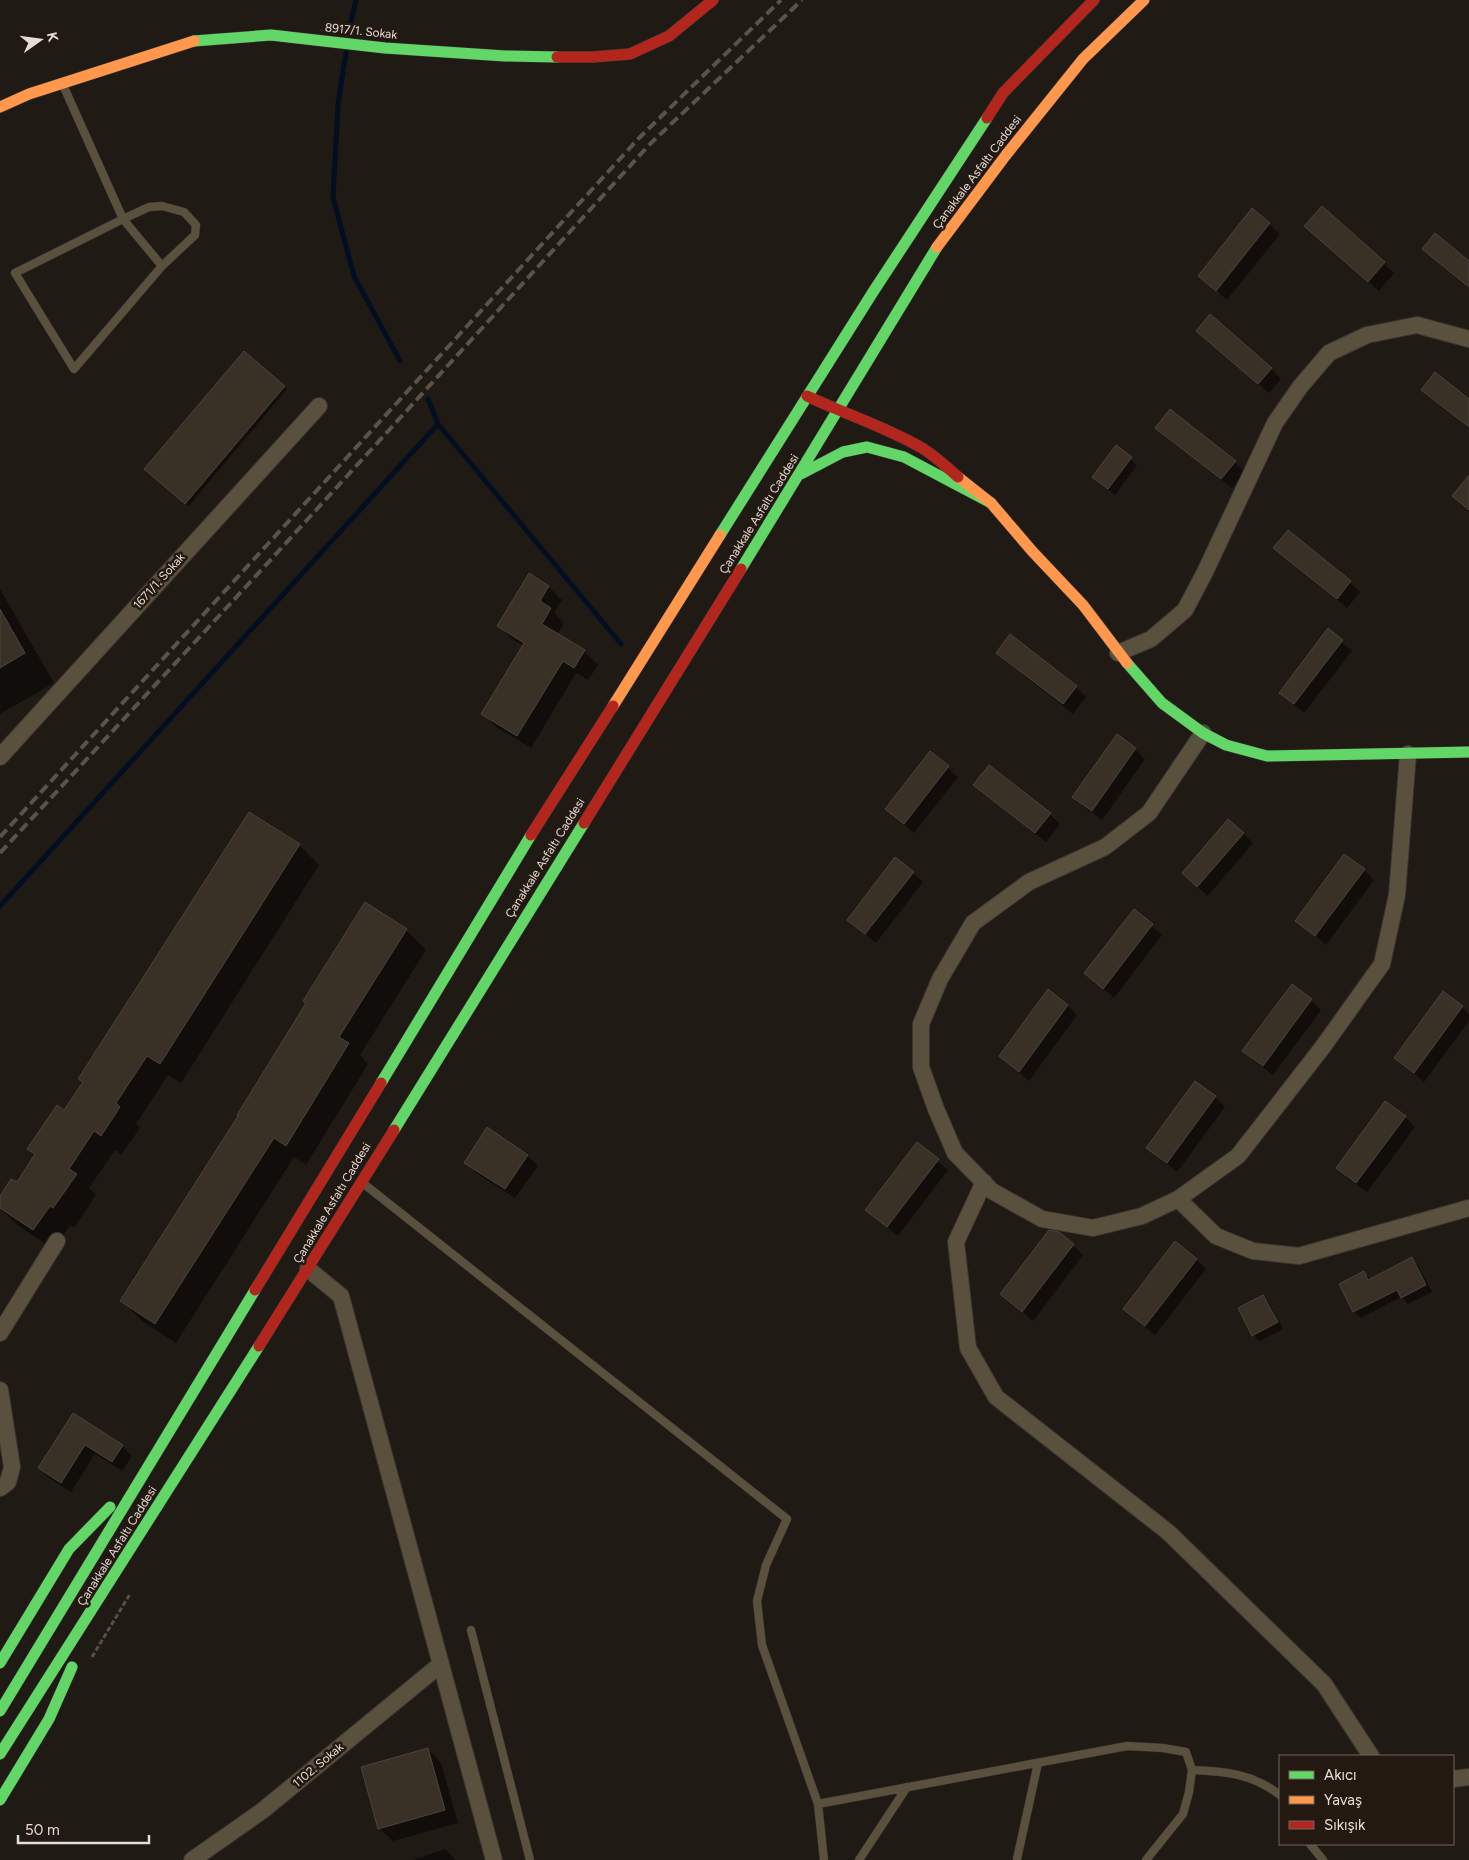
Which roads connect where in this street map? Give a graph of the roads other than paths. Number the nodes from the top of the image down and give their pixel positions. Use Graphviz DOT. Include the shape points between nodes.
graph roads {
  1 [pos="714,0"];
  2 [pos="1094,0"];
  3 [pos="1144,0"];
  4 [pos="62,83"];
  5 [pos="0,107"];
  6 [pos="124,218"];
  7 [pos="162,266"];
  8 [pos="1469,339"];
  9 [pos="807,396"];
  10 [pos="319,406"];
  11 [pos="840,411"];
  12 [pos="800,475"];
  13 [pos="991,503"];
  14 [pos="1118,653"];
  15 [pos="1203,733"];
  16 [pos="1469,752"];
  17 [pos="1408,754"];
  18 [pos="0,757"];
  19 [pos="361,1182"];
  20 [pos="984,1182"];
  21 [pos="1178,1199"];
  22 [pos="1469,1208"];
  23 [pos="57,1241"];
  24 [pos="308,1269"];
  25 [pos="0,1334"];
  26 [pos="0,1390"];
  27 [pos="143,1474"];
  28 [pos="0,1488"];
  29 [pos="108,1585"];
  30 [pos="471,1630"];
  31 [pos="0,1663"];
  32 [pos="440,1664"];
  33 [pos="0,1711"];
  34 [pos="0,1754"];
  35 [pos="1370,1755"];
  36 [pos="1038,1763"];
  37 [pos="1192,1770"];
  38 [pos="1469,1778"];
  39 [pos="1454,1779"];
  40 [pos="907,1787"];
  41 [pos="1279,1794"];
  42 [pos="0,1800"];
  43 [pos="818,1804"];
  44 [pos="1311,1845"];
  45 [pos="1017,1859"];
  46 [pos="192,1860"];
  47 [pos="494,1860"];
  48 [pos="530,1860"];
  49 [pos="824,1860"];
  50 [pos="859,1860"];
  51 [pos="1146,1860"];
  52 [pos="1323,1860"];
  1 -- 4 [label="main road, 8917/1. Sokak" via="669,36 630,54 505,56 385,48 271,35 190,41"];
  2 -- 9 [label="main road, Çanakkale Asfaltı Caddesi" via="1004,93"];
  3 -- 11 [label="main road, Çanakkale Asfaltı Caddesi" via="1083,59 938,246"];
  4 -- 5 [label="main road, 8917/1. Sokak"];
  4 -- 6 [label="lane"];
  6 -- 7 [label="lane"];
  6 -- 7 [label="lane" via="149,207 162,206 184,212 196,225 195,235"];
  6 -- 7 [label="lane" via="14,273 74,369"];
  8 -- 14 [label="street" via="1417,325 1367,335 1329,353 1275,423 1185,610 1151,638"];
  9 -- 11 [label="main road"];
  9 -- 27 [label="main road, Çanakkale Asfaltı Caddesi" via="540,821"];
  10 -- 18 [label="street, 1671/1. Sokak"];
  11 -- 12 [label="main road, Çanakkale Asfaltı Caddesi"];
  11 -- 13 [label="main road" via="871,422 924,449"];
  12 -- 13 [label="main road" via="843,452 867,447 904,457"];
  12 -- 19 [label="main road, Çanakkale Asfaltı Caddesi"];
  13 -- 14 [label="main road" via="1083,605"];
  14 -- 15 [label="main road" via="1162,703"];
  15 -- 17 [label="main road" via="1226,745 1267,756"];
  15 -- 20 [label="street" via="1148,813 1105,847 1029,882 973,923 940,979 921,1024 921,1067 955,1153"];
  16 -- 17 [label="main road"];
  17 -- 21 [label="street" via="1397,895 1382,964 1238,1156"];
  19 -- 24 [label="main road, Çanakkale Asfaltı Caddesi"];
  19 -- 43 [label="lane" via="787,1519 766,1564 757,1601 762,1645"];
  20 -- 21 [label="street" via="992,1191 1042,1219 1092,1228 1142,1216"];
  20 -- 35 [label="street" via="956,1242 968,1348 996,1397 1168,1532 1324,1684"];
  21 -- 22 [label="street" via="1216,1236 1254,1251 1299,1256"];
  23 -- 25 [label="street"];
  24 -- 29 [label="main road, Çanakkale Asfaltı Caddesi"];
  24 -- 32 [label="street" via="341,1296"];
  26 -- 28 [label="street" via="12,1467 8,1482"];
  27 -- 31 [label="main road" via="69,1549"];
  27 -- 33 [label="main road, Çanakkale Asfaltı Caddesi"];
  29 -- 34 [label="main road, Çanakkale Asfaltı Caddesi"];
  29 -- 42 [label="main road" via="49,1720"];
  30 -- 48 [label="lane"];
  32 -- 46 [label="street, 1102. Sokak" via="262,1811"];
  32 -- 47 [label="street"];
  36 -- 37 [label="lane" via="1127,1746 1154,1747 1186,1752"];
  36 -- 40 [label="lane"];
  36 -- 45 [label="lane"];
  37 -- 41 [label="lane" via="1227,1771 1254,1780"];
  37 -- 51 [label="lane" via="1183,1814"];
  38 -- 39 [label="street"];
  40 -- 43 [label="lane"];
  40 -- 50 [label="lane"];
  43 -- 49 [label="lane"];
  44 -- 52 [label="lane"];
}
